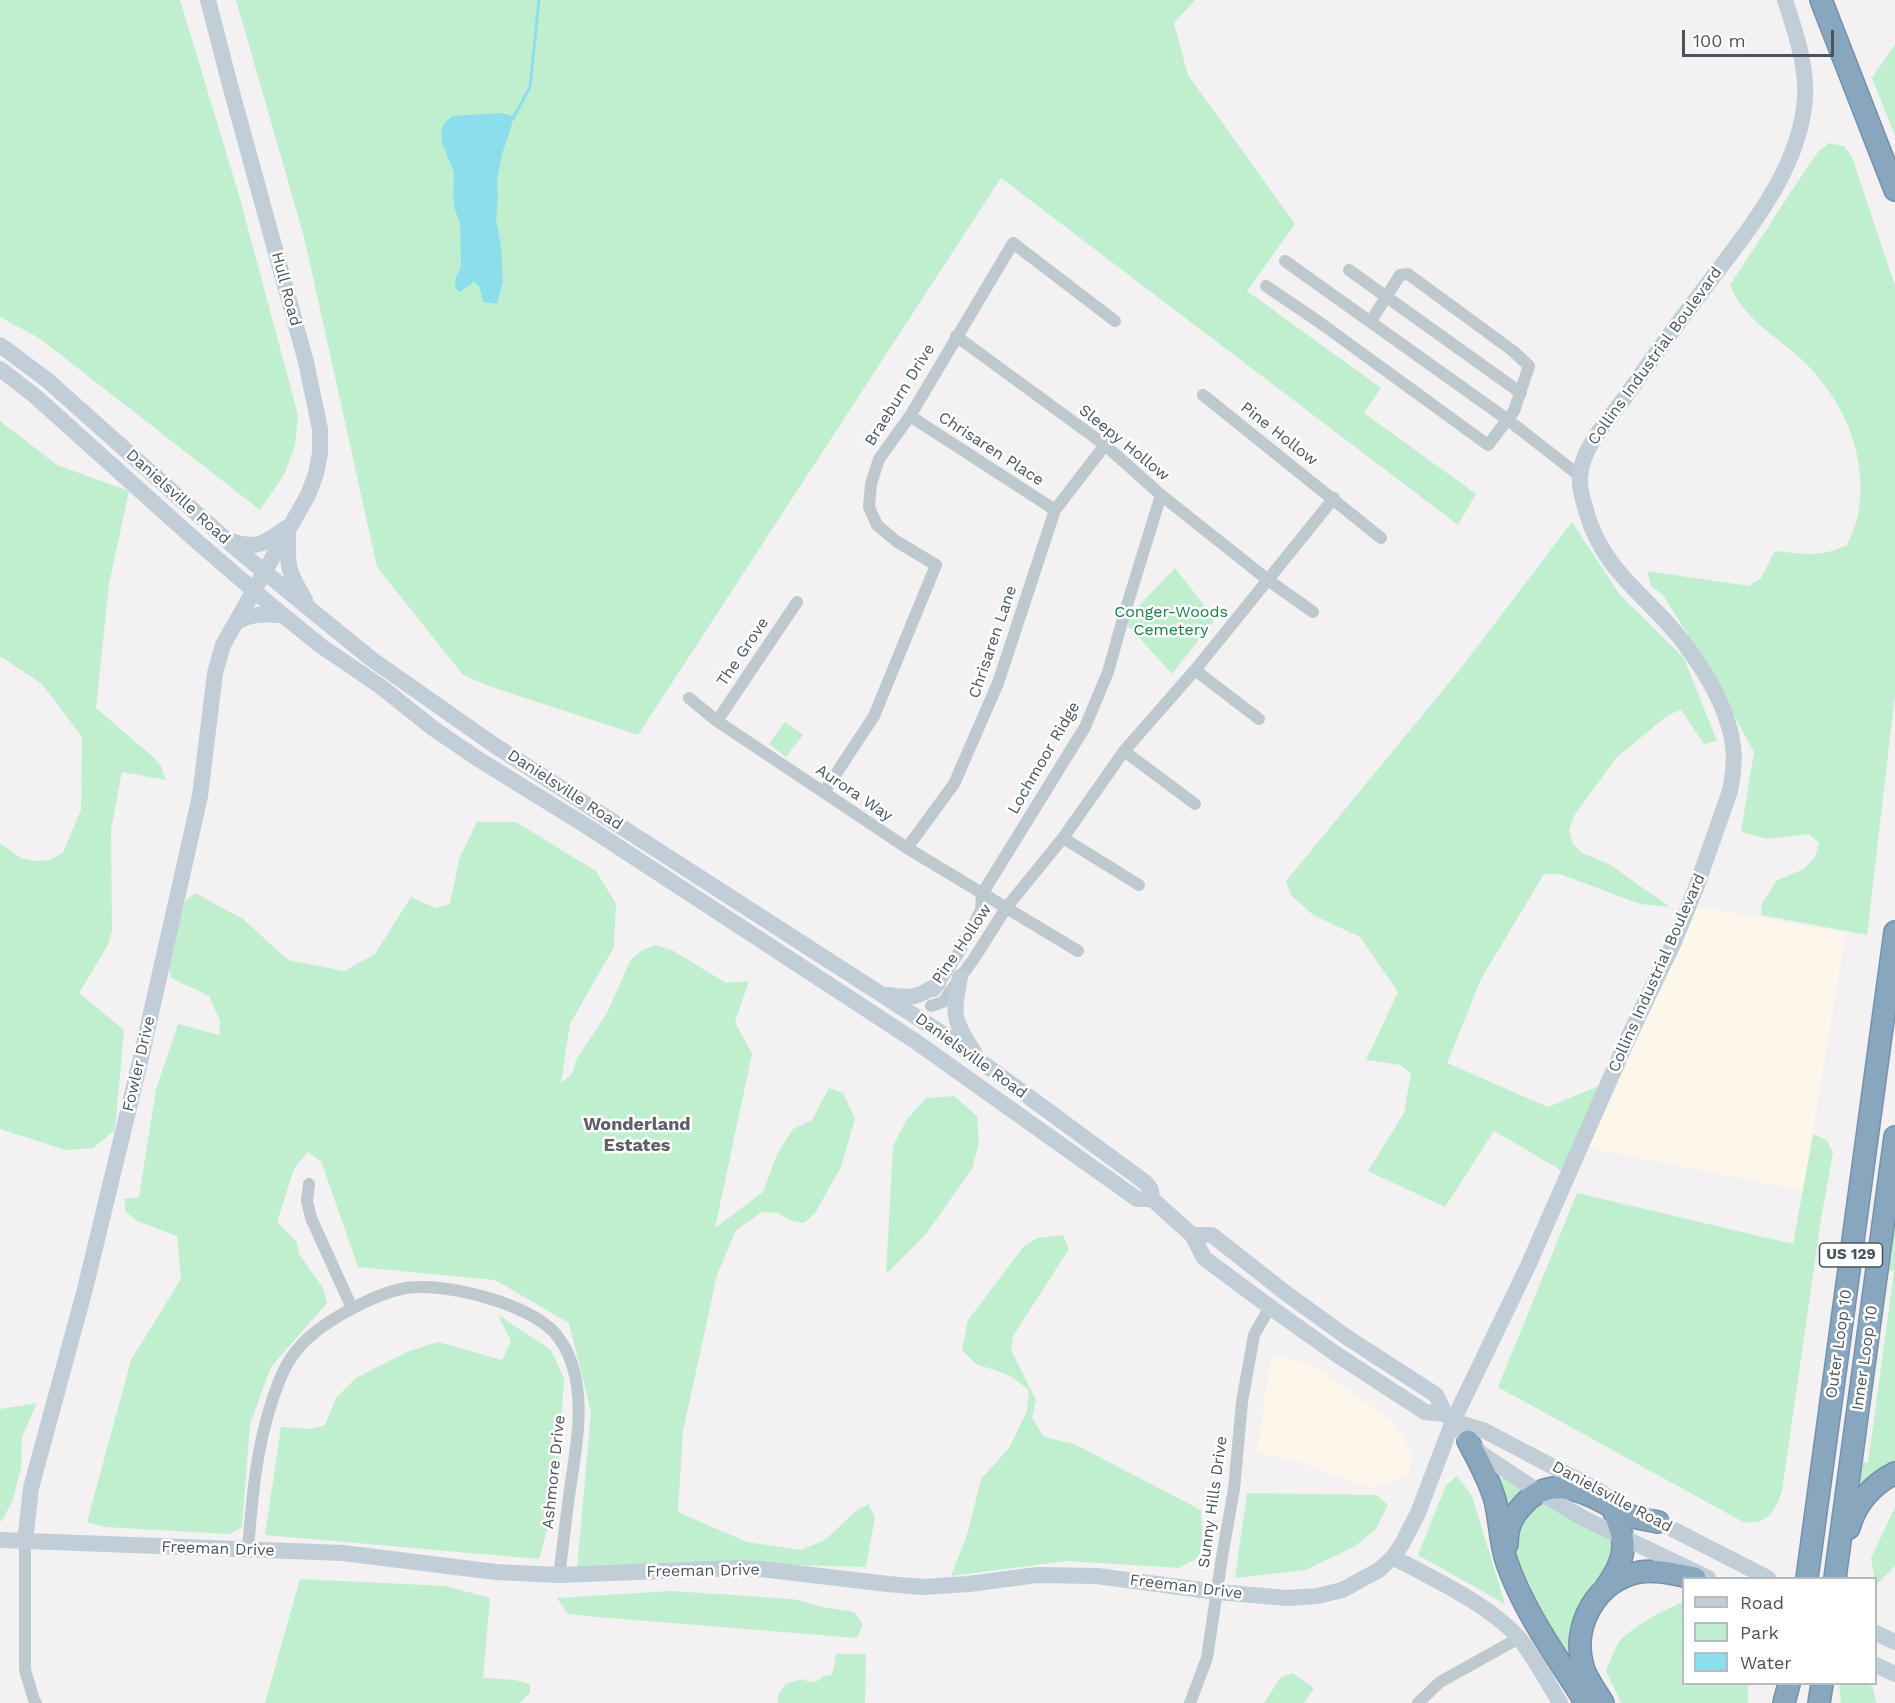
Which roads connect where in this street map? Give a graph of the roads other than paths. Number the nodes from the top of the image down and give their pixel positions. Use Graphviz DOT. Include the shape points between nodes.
graph roads {
  1 [pos="208,0"];
  2 [pos="1785,0"];
  3 [pos="1821,0"];
  4 [pos="1895,190"];
  5 [pos="1285,261"];
  6 [pos="1349,270"];
  7 [pos="1266,286"];
  8 [pos="1386,297"];
  9 [pos="1115,321"];
  10 [pos="1371,321"];
  11 [pos="956,336"];
  12 [pos="0,345"];
  13 [pos="0,369"];
  14 [pos="1521,393"];
  15 [pos="1203,395"];
  16 [pos="910,416"];
  17 [pos="1508,420"];
  18 [pos="1105,445"];
  19 [pos="1580,476"];
  20 [pos="1161,495"];
  21 [pos="1334,498"];
  22 [pos="1055,510"];
  23 [pos="290,527"];
  24 [pos="1381,538"];
  25 [pos="225,539"];
  26 [pos="224,565"];
  27 [pos="265,572"];
  28 [pos="1268,580"];
  29 [pos="253,590"];
  30 [pos="797,602"];
  31 [pos="309,609"];
  32 [pos="1313,612"];
  33 [pos="283,615"];
  34 [pos="237,619"];
  35 [pos="1195,670"];
  36 [pos="689,698"];
  37 [pos="1259,719"];
  38 [pos="717,721"];
  39 [pos="1124,751"];
  40 [pos="504,752"];
  41 [pos="493,769"];
  42 [pos="824,792"];
  43 [pos="1194,804"];
  44 [pos="1063,838"];
  45 [pos="907,848"];
  46 [pos="1138,885"];
  47 [pos="982,894"];
  48 [pos="1006,908"];
  49 [pos="1895,932"];
  50 [pos="1078,951"];
  51 [pos="960,977"];
  52 [pos="938,984"];
  53 [pos="881,994"];
  54 [pos="927,1014"];
  55 [pos="915,1041"];
  56 [pos="979,1061"];
  57 [pos="1895,1137"];
  58 [pos="309,1184"];
  59 [pos="1152,1199"];
  60 [pos="1192,1235"];
  61 [pos="1270,1307"];
  62 [pos="352,1308"];
  63 [pos="1449,1417"];
  64 [pos="1468,1441"];
  65 [pos="1895,1473"];
  66 [pos="1539,1492"];
  67 [pos="1610,1501"];
  68 [pos="1658,1522"];
  69 [pos="1622,1537"];
  70 [pos="0,1540"];
  71 [pos="25,1542"];
  72 [pos="249,1550"];
  73 [pos="1393,1557"];
  74 [pos="1507,1562"];
  75 [pos="559,1575"];
  76 [pos="1690,1577"];
  77 [pos="1706,1577"];
  78 [pos="1766,1577"];
  79 [pos="1807,1577"];
  80 [pos="1835,1577"];
  81 [pos="1604,1590"];
  82 [pos="1217,1592"];
  83 [pos="1519,1638"];
  84 [pos="1877,1666"];
  85 [pos="1895,1674"];
  86 [pos="1790,1685"];
  87 [pos="1822,1685"];
  88 [pos="36,1703"];
  89 [pos="1190,1703"];
  90 [pos="1418,1703"];
  91 [pos="1560,1703"];
  92 [pos="1586,1703"];
  93 [pos="1603,1703"];
  94 [pos="1786,1703"];
  95 [pos="1820,1703"];
  1 -- 23 [label="main road, Hull Road" via="306,362 320,429 316,474"];
  2 -- 19 [label="main road, Collins Industrial Boulevard" via="1803,64 1805,95 1801,125 1785,167 1755,220 1587,451"];
  3 -- 4 [label="highway"];
  5 -- 10 [label="street"];
  6 -- 8 [label="street"];
  7 -- 17 [label="street" via="1488,445"];
  8 -- 10 [label="street"];
  8 -- 14 [label="street"];
  8 -- 14 [label="street" via="1400,274 1408,274 1529,366"];
  9 -- 11 [label="street, Braeburn Drive" via="1013,243"];
  10 -- 17 [label="street"];
  11 -- 16 [label="street, Braeburn Drive"];
  11 -- 18 [label="street, Sleepy Hollow"];
  12 -- 25 [label="main road, Danielsville Road" via="47,380"];
  13 -- 26 [label="main road, Danielsville Road"];
  14 -- 17 [label="street"];
  15 -- 21 [label="street, Pine Hollow"];
  16 -- 22 [label="street, Chrisaren Place"];
  16 -- 42 [label="street, Braeburn Drive" via="879,459 869,507 877,525 896,542 936,566 874,716"];
  17 -- 19 [label="street"];
  18 -- 20 [label="street, Sleepy Hollow"];
  18 -- 22 [label="street, Chrisaren Lane"];
  19 -- 63 [label="main road, Collins Industrial Boulevard" via="1580,491 1589,520 1610,561 1689,650 1720,703 1733,746 1733,776 1726,806 1674,942 1527,1268"];
  20 -- 28 [label="street, Sleepy Hollow"];
  20 -- 47 [label="street, Lochmoor Ridge" via="1108,672 1085,727"];
  21 -- 24 [label="street, Pine Hollow"];
  21 -- 28 [label="street, Pine Hollow"];
  22 -- 45 [label="street, Chrisaren Lane" via="998,683 954,784"];
  23 -- 25 [label="main road" via="257,545"];
  23 -- 27 [label="main road, Hull Road"];
  23 -- 31 [label="main road" via="288,566"];
  25 -- 27 [label="main road, Danielsville Road"];
  26 -- 29 [label="main road, Danielsville Road"];
  26 -- 34 [label="main road" via="238,598"];
  27 -- 29 [label="main road, Hull Road"];
  27 -- 31 [label="main road, Danielsville Road"];
  28 -- 32 [label="street"];
  28 -- 35 [label="street, Pine Hollow"];
  29 -- 33 [label="main road, Danielsville Road"];
  29 -- 34 [label="main road, Fowler Drive"];
  30 -- 38 [label="street, The Grove"];
  31 -- 40 [label="main road, Danielsville Road" via="370,658"];
  33 -- 34 [label="main road" via="257,614"];
  33 -- 41 [label="main road, Danielsville Road"];
  34 -- 71 [label="main road, Fowler Drive" via="223,645 215,673 200,796 90,1268 31,1488"];
  35 -- 37 [label="street"];
  35 -- 39 [label="street, Pine Hollow"];
  36 -- 38 [label="street, Aurora Way"];
  38 -- 42 [label="street, Aurora Way"];
  39 -- 43 [label="street"];
  39 -- 44 [label="street, Pine Hollow"];
  40 -- 41 [label="main road"];
  40 -- 53 [label="main road, Danielsville Road"];
  41 -- 55 [label="main road, Danielsville Road"];
  42 -- 45 [label="street, Aurora Way"];
  44 -- 46 [label="street"];
  44 -- 48 [label="street, Pine Hollow"];
  45 -- 47 [label="street, Aurora Way"];
  47 -- 48 [label="street, Aurora Way"];
  47 -- 52 [label="street, Pine Hollow" via="981,910"];
  48 -- 50 [label="street, Pine Hollow"];
  48 -- 51 [label="street, Pine Hollow"];
  49 -- 79 [label="highway, Outer Loop 10 / US 129"];
  51 -- 54 [label="street, Pine Hollow" via="943,1002"];
  51 -- 56 [label="main road" via="955,1017"];
  52 -- 53 [label="main road" via="909,998"];
  52 -- 54 [label="street, Pine Hollow" via="930,997"];
  53 -- 54 [label="main road, Danielsville Road"];
  54 -- 55 [label="street"];
  54 -- 56 [label="main road, Danielsville Road"];
  55 -- 59 [label="main road, Danielsville Road" via="1137,1198"];
  56 -- 59 [label="main road, Danielsville Road" via="1146,1183"];
  57 -- 80 [label="highway, Inner Loop 10 / US 129"];
  58 -- 62 [label="street" via="311,1218"];
  59 -- 60 [label="main road, Danielsville Road"];
  60 -- 61 [label="main road, Danielsville Road" via="1204,1258"];
  60 -- 63 [label="main road, Danielsville Road" via="1212,1235 1348,1338 1436,1395"];
  61 -- 63 [label="main road, Danielsville Road" via="1425,1412"];
  61 -- 82 [label="street, Sunny Hills Drive" via="1254,1335 1248,1362 1234,1489"];
  62 -- 72 [label="street, Ashmore Drive" via="297,1349 280,1378 258,1452"];
  62 -- 75 [label="street, Ashmore Drive" via="404,1288 443,1288 505,1305 554,1332 572,1365 579,1420"];
  63 -- 64 [label="main road, Danielsville Road"];
  63 -- 67 [label="main road, Danielsville Road" via="1485,1431"];
  63 -- 73 [label="main road, Freeman Drive" via="1418,1514"];
  64 -- 66 [label="main road, Danielsville Road"];
  64 -- 74 [label="highway" via="1496,1502"];
  65 -- 80 [label="highway" via="1881,1480 1859,1503"];
  66 -- 67 [label="highway" via="1557,1487 1574,1489"];
  66 -- 69 [label="main road, Danielsville Road"];
  66 -- 74 [label="highway" via="1513,1516 1508,1528"];
  67 -- 68 [label="highway" via="1633,1517"];
  67 -- 69 [label="highway"];
  68 -- 78 [label="main road, Danielsville Road"];
  69 -- 77 [label="main road, Danielsville Road"];
  69 -- 81 [label="highway" via="1618,1570"];
  70 -- 71 [label="main road, Freeman Drive"];
  71 -- 72 [label="main road, Freeman Drive"];
  71 -- 88 [label="street" via="25,1670"];
  72 -- 75 [label="main road, Freeman Drive" via="343,1553 487,1571"];
  73 -- 82 [label="main road, Freeman Drive" via="1379,1570 1342,1590 1317,1596 1287,1598"];
  73 -- 83 [label="main road" via="1481,1607"];
  74 -- 92 [label="highway" via="1539,1629"];
  75 -- 82 [label="main road, Freeman Drive" via="740,1568 942,1587 1067,1574"];
  76 -- 81 [label="highway" via="1639,1572"];
  81 -- 93 [label="highway" via="1588,1611 1581,1632 1584,1668"];
  82 -- 89 [label="street, Sunny Hills Drive" via="1207,1658"];
  83 -- 90 [label="street" via="1440,1682"];
  83 -- 91 [label="main road"];
  84 -- 85 [label="main road"];
  86 -- 94 [label="highway"];
  87 -- 95 [label="highway"];
}
